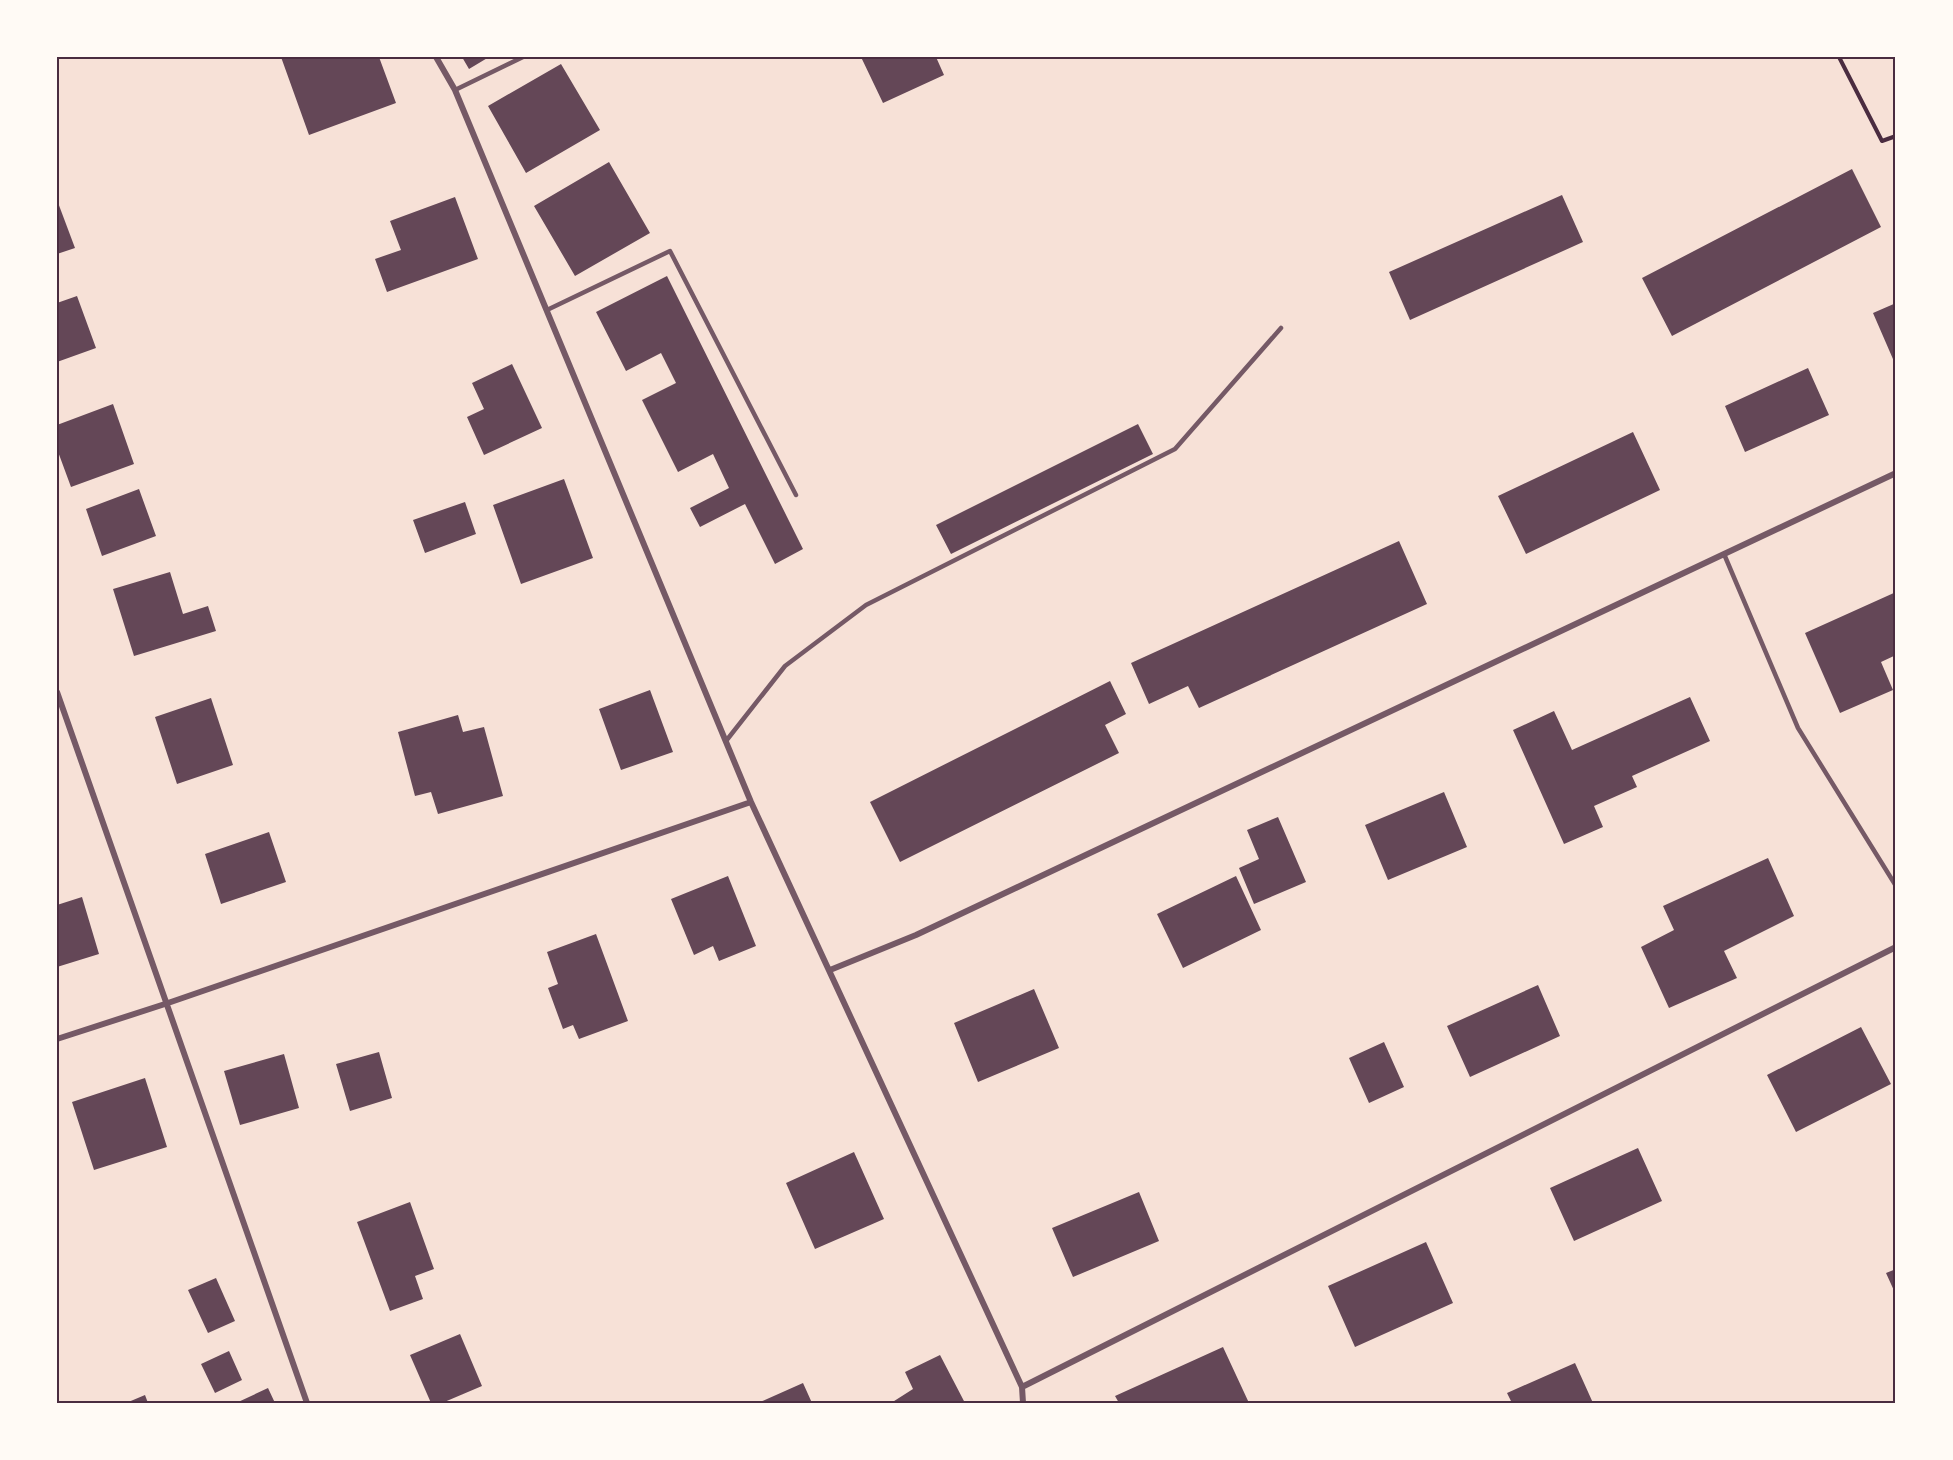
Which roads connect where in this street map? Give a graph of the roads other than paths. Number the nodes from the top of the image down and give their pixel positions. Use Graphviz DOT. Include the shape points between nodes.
graph roads {
  1 [pos="436,57"];
  2 [pos="523,57"];
  3 [pos="455,90"];
  4 [pos="547,310"];
  5 [pos="1281,328"];
  6 [pos="1896,473"];
  7 [pos="796,495"];
  8 [pos="1724,554"];
  9 [pos="57,692"];
  10 [pos="726,741"];
  11 [pos="751,802"];
  12 [pos="1896,886"];
  13 [pos="1896,947"];
  14 [pos="830,970"];
  15 [pos="168,1003"];
  16 [pos="57,1039"];
  17 [pos="1022,1387"];
  18 [pos="307,1403"];
  19 [pos="1023,1403"];
  1 -- 3 [label="street"];
  2 -- 3 [label="lane"];
  3 -- 4 [label="street"];
  4 -- 7 [label="lane" via="670,251"];
  4 -- 10 [label="street"];
  5 -- 10 [label="lane" via="1175,449 866,605 785,666"];
  6 -- 8 [label="street"];
  8 -- 12 [label="lane" via="1798,728"];
  8 -- 14 [label="street" via="916,935"];
  9 -- 15 [label="street"];
  10 -- 11 [label="street"];
  11 -- 14 [label="street"];
  11 -- 15 [label="street"];
  13 -- 17 [label="street"];
  14 -- 17 [label="street"];
  15 -- 16 [label="street"];
  15 -- 18 [label="street"];
  17 -- 19 [label="street"];
}
